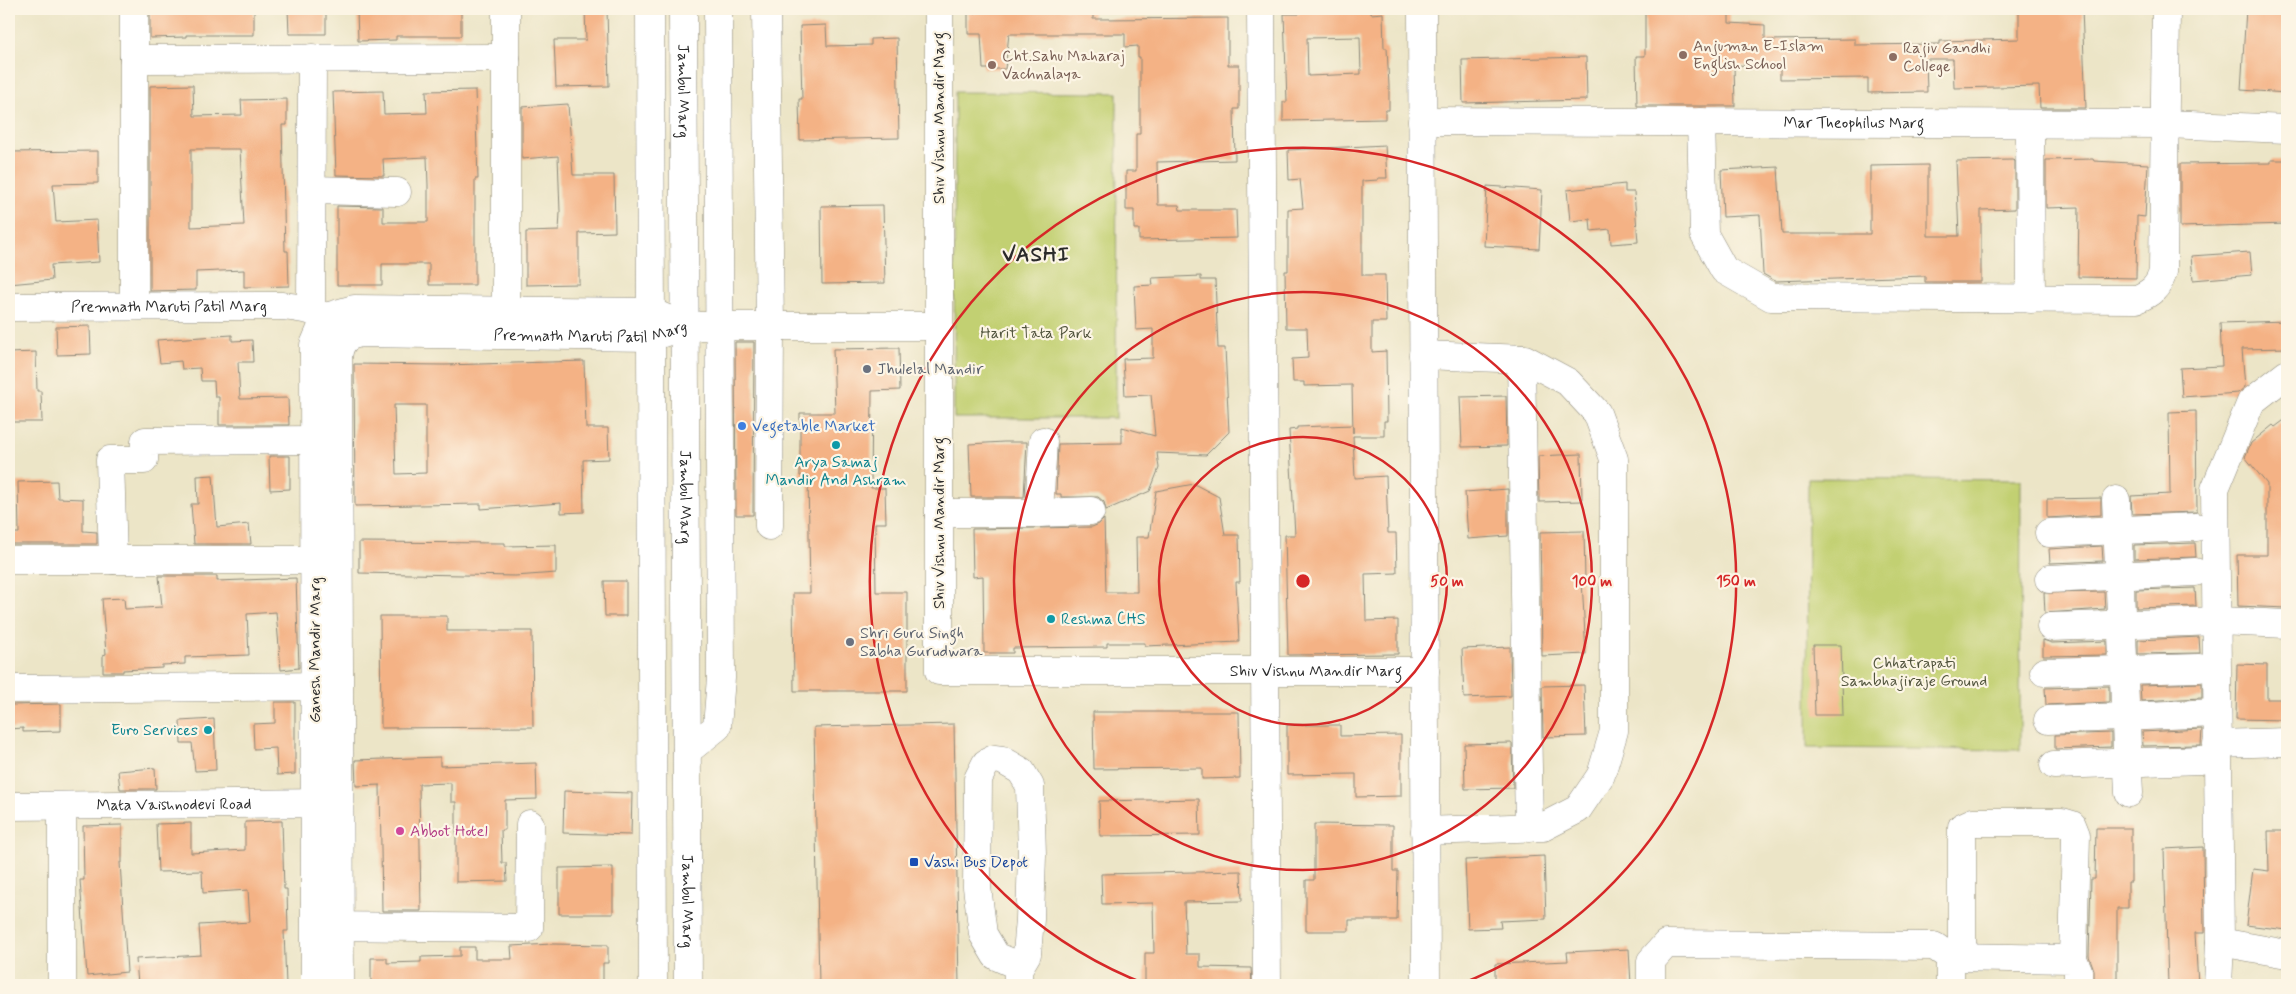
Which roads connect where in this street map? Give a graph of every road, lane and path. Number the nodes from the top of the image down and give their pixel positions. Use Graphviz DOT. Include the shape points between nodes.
graph roads {
  1 [pos="134,9"];
  2 [pos="506,9"];
  3 [pos="650,9"];
  4 [pos="682,9"];
  5 [pos="718,9"];
  6 [pos="766,9"];
  7 [pos="939,9"];
  8 [pos="1262,9"];
  9 [pos="1422,9"];
  10 [pos="2166,9"];
  11 [pos="312,58"];
  12 [pos="506,58"];
  13 [pos="134,59"];
  14 [pos="1422,121"];
  15 [pos="1701,122"];
  16 [pos="2166,124"];
  17 [pos="2287,128"];
  18 [pos="2030,138"];
  19 [pos="311,190"];
  20 [pos="397,192"];
  21 [pos="2031,299"];
  22 [pos="134,306"];
  23 [pos="9,307"];
  24 [pos="506,311"];
  25 [pos="319,313"];
  26 [pos="651,325"];
  27 [pos="684,326"];
  28 [pos="720,326"];
  29 [pos="770,326"];
  30 [pos="939,326"];
  31 [pos="343,340"];
  32 [pos="1423,355"];
  33 [pos="1521,359"];
  34 [pos="2287,374"];
  35 [pos="314,440"];
  36 [pos="1043,442"];
  37 [pos="2116,500"];
  38 [pos="1091,511"];
  39 [pos="1039,513"];
  40 [pos="939,516"];
  41 [pos="769,526"];
  42 [pos="2196,527"];
  43 [pos="2117,530"];
  44 [pos="2049,533"];
  45 [pos="9,560"];
  46 [pos="113,560"];
  47 [pos="314,560"];
  48 [pos="2195,572"];
  49 [pos="2119,576"];
  50 [pos="2049,579"];
  51 [pos="326,587"];
  52 [pos="2218,622"];
  53 [pos="2121,624"];
  54 [pos="2287,624"];
  55 [pos="2051,627"];
  56 [pos="2199,668"];
  57 [pos="2124,670"];
  58 [pos="1266,671"];
  59 [pos="1425,671"];
  60 [pos="2044,672"];
  61 [pos="327,686"];
  62 [pos="9,689"];
  63 [pos="2217,713"];
  64 [pos="2126,716"];
  65 [pos="2048,720"];
  66 [pos="2287,742"];
  67 [pos="687,752"];
  68 [pos="2209,752"];
  69 [pos="2127,763"];
  70 [pos="2054,766"];
  71 [pos="2129,793"];
  72 [pos="327,803"];
  73 [pos="9,806"];
  74 [pos="62,806"];
  75 [pos="530,824"];
  76 [pos="1529,828"];
  77 [pos="1425,831"];
  78 [pos="328,926"];
  79 [pos="2220,942"];
  80 [pos="688,946"];
  81 [pos="653,947"];
  82 [pos="2287,954"];
  83 [pos="1956,957"];
  84 [pos="2073,959"];
  85 [pos="1018,977"];
  86 [pos="1267,984"];
  87 [pos="62,985"];
  88 [pos="315,985"];
  89 [pos="340,985"];
  90 [pos="644,985"];
  91 [pos="653,985"];
  92 [pos="688,985"];
  93 [pos="705,985"];
  94 [pos="1426,985"];
  95 [pos="1651,985"];
  96 [pos="1950,985"];
  97 [pos="2078,985"];
  98 [pos="2218,985"];
  1 -- 13 [label="street"];
  2 -- 12 [label="street"];
  3 -- 26 [label="street, Jambul Marg"];
  4 -- 27 [label="street, Jambul Marg"];
  5 -- 28 [label="street"];
  6 -- 29 [label="street"];
  7 -- 30 [label="street, Shiv Vishnu Mandir Marg"];
  8 -- 58 [label="street"];
  9 -- 14 [label="street"];
  10 -- 16 [label="street"];
  11 -- 12 [label="street"];
  11 -- 13 [label="street"];
  11 -- 19 [label="street"];
  12 -- 24 [label="street"];
  13 -- 22 [label="street"];
  14 -- 15 [label="street, Mar Theophilus Marg"];
  14 -- 32 [label="street"];
  15 -- 16 [label="street, Mar Theophilus Marg"];
  15 -- 21 [label="street" via="1704,234 1724,270 1771,297"];
  16 -- 17 [label="street, Mar Theophilus Marg"];
  16 -- 21 [label="street" via="2163,272 2159,285 2137,299"];
  18 -- 21 [label="street"];
  19 -- 20 [label="street"];
  19 -- 25 [label="street"];
  22 -- 23 [label="street, Premnath Maruti Patil Marg"];
  22 -- 25 [label="street, Premnath Maruti Patil Marg" via="281,306"];
  24 -- 25 [label="street, Premnath Maruti Patil Marg" via="354,309"];
  24 -- 26 [label="street, Premnath Maruti Patil Marg"];
  25 -- 31 [label="street"];
  25 -- 35 [label="street, Ganesh Mandir Marg" via="314,345"];
  26 -- 27 [label="street, Premnath Maruti Patil Marg"];
  26 -- 31 [label="street, Premnath Maruti Patil Marg" via="362,333"];
  26 -- 81 [label="street, Jambul Marg"];
  27 -- 28 [label="street, Premnath Maruti Patil Marg"];
  27 -- 67 [label="street, Jambul Marg"];
  28 -- 29 [label="street, Premnath Maruti Patil Marg"];
  28 -- 67 [label="street" via="721,678 717,727"];
  29 -- 30 [label="street, Premnath Maruti Patil Marg"];
  29 -- 41 [label="street"];
  30 -- 40 [label="street, Shiv Vishnu Mandir Marg"];
  31 -- 51 [label="street, Ganesh Mandir Marg" via="338,357"];
  32 -- 33 [label="street"];
  32 -- 59 [label="street"];
  33 -- 76 [label="street"];
  33 -- 76 [label="street" via="1568,382 1597,413 1614,459 1614,731 1601,775 1578,809 1543,827"];
  34 -- 52 [label="street" via="2251,402 2215,489"];
  35 -- 46 [label="street" via="145,441 144,460 110,460"];
  35 -- 47 [label="street, Ganesh Mandir Marg"];
  36 -- 39 [label="street"];
  37 -- 43 [label="street"];
  38 -- 39 [label="street"];
  39 -- 40 [label="street" via="954,513"];
  40 -- 58 [label="street, Shiv Vishnu Mandir Marg" via="939,671"];
  42 -- 43 [label="street"];
  43 -- 44 [label="street"];
  43 -- 49 [label="street"];
  45 -- 46 [label="street"];
  46 -- 47 [label="street"];
  47 -- 51 [label="street, Ganesh Mandir Marg"];
  48 -- 49 [label="street"];
  49 -- 50 [label="street"];
  49 -- 53 [label="street"];
  51 -- 61 [label="street, Ganesh Mandir Marg"];
  52 -- 53 [label="street"];
  52 -- 54 [label="street"];
  52 -- 63 [label="street"];
  53 -- 55 [label="street"];
  53 -- 57 [label="street"];
  56 -- 57 [label="street"];
  57 -- 60 [label="street"];
  57 -- 64 [label="street"];
  58 -- 59 [label="street, Shiv Vishnu Mandir Marg"];
  58 -- 86 [label="street"];
  59 -- 77 [label="street"];
  61 -- 62 [label="street"];
  61 -- 72 [label="street, Ganesh Mandir Marg"];
  63 -- 64 [label="street"];
  63 -- 68 [label="street"];
  64 -- 65 [label="street"];
  64 -- 69 [label="street"];
  66 -- 68 [label="street"];
  67 -- 80 [label="street, Jambul Marg"];
  68 -- 69 [label="street"];
  68 -- 79 [label="street"];
  69 -- 70 [label="street"];
  69 -- 71 [label="street"];
  72 -- 74 [label="street, Mata Vaishnodevi Road"];
  72 -- 78 [label="street, Ganesh Mandir Marg"];
  73 -- 74 [label="street, Mata Vaishnodevi Road"];
  74 -- 87 [label="street"];
  75 -- 78 [label="street" via="529,928"];
  76 -- 77 [label="street"];
  77 -- 94 [label="street"];
  78 -- 88 [label="street, Ganesh Mandir Marg"];
  78 -- 89 [label="street, Ganesh Mandir Marg"];
  79 -- 82 [label="street"];
  79 -- 98 [label="street"];
  80 -- 92 [label="street, Jambul Marg"];
  80 -- 93 [label="street"];
  81 -- 90 [label="street"];
  81 -- 91 [label="street, Jambul Marg"];
  83 -- 84 [label="street"];
  83 -- 84 [label="street" via="1962,827 1973,822 2062,822 2072,825 2076,835"];
  83 -- 95 [label="street" via="1934,946 1666,944 1651,962"];
  83 -- 96 [label="street"];
  84 -- 97 [label="street" via="2078,970"];
  85 -- 85 [label="street" via="996,956 982,934 977,887 978,779 986,763 994,759 1021,771 1030,786 1030,919 1027,954"];
}
